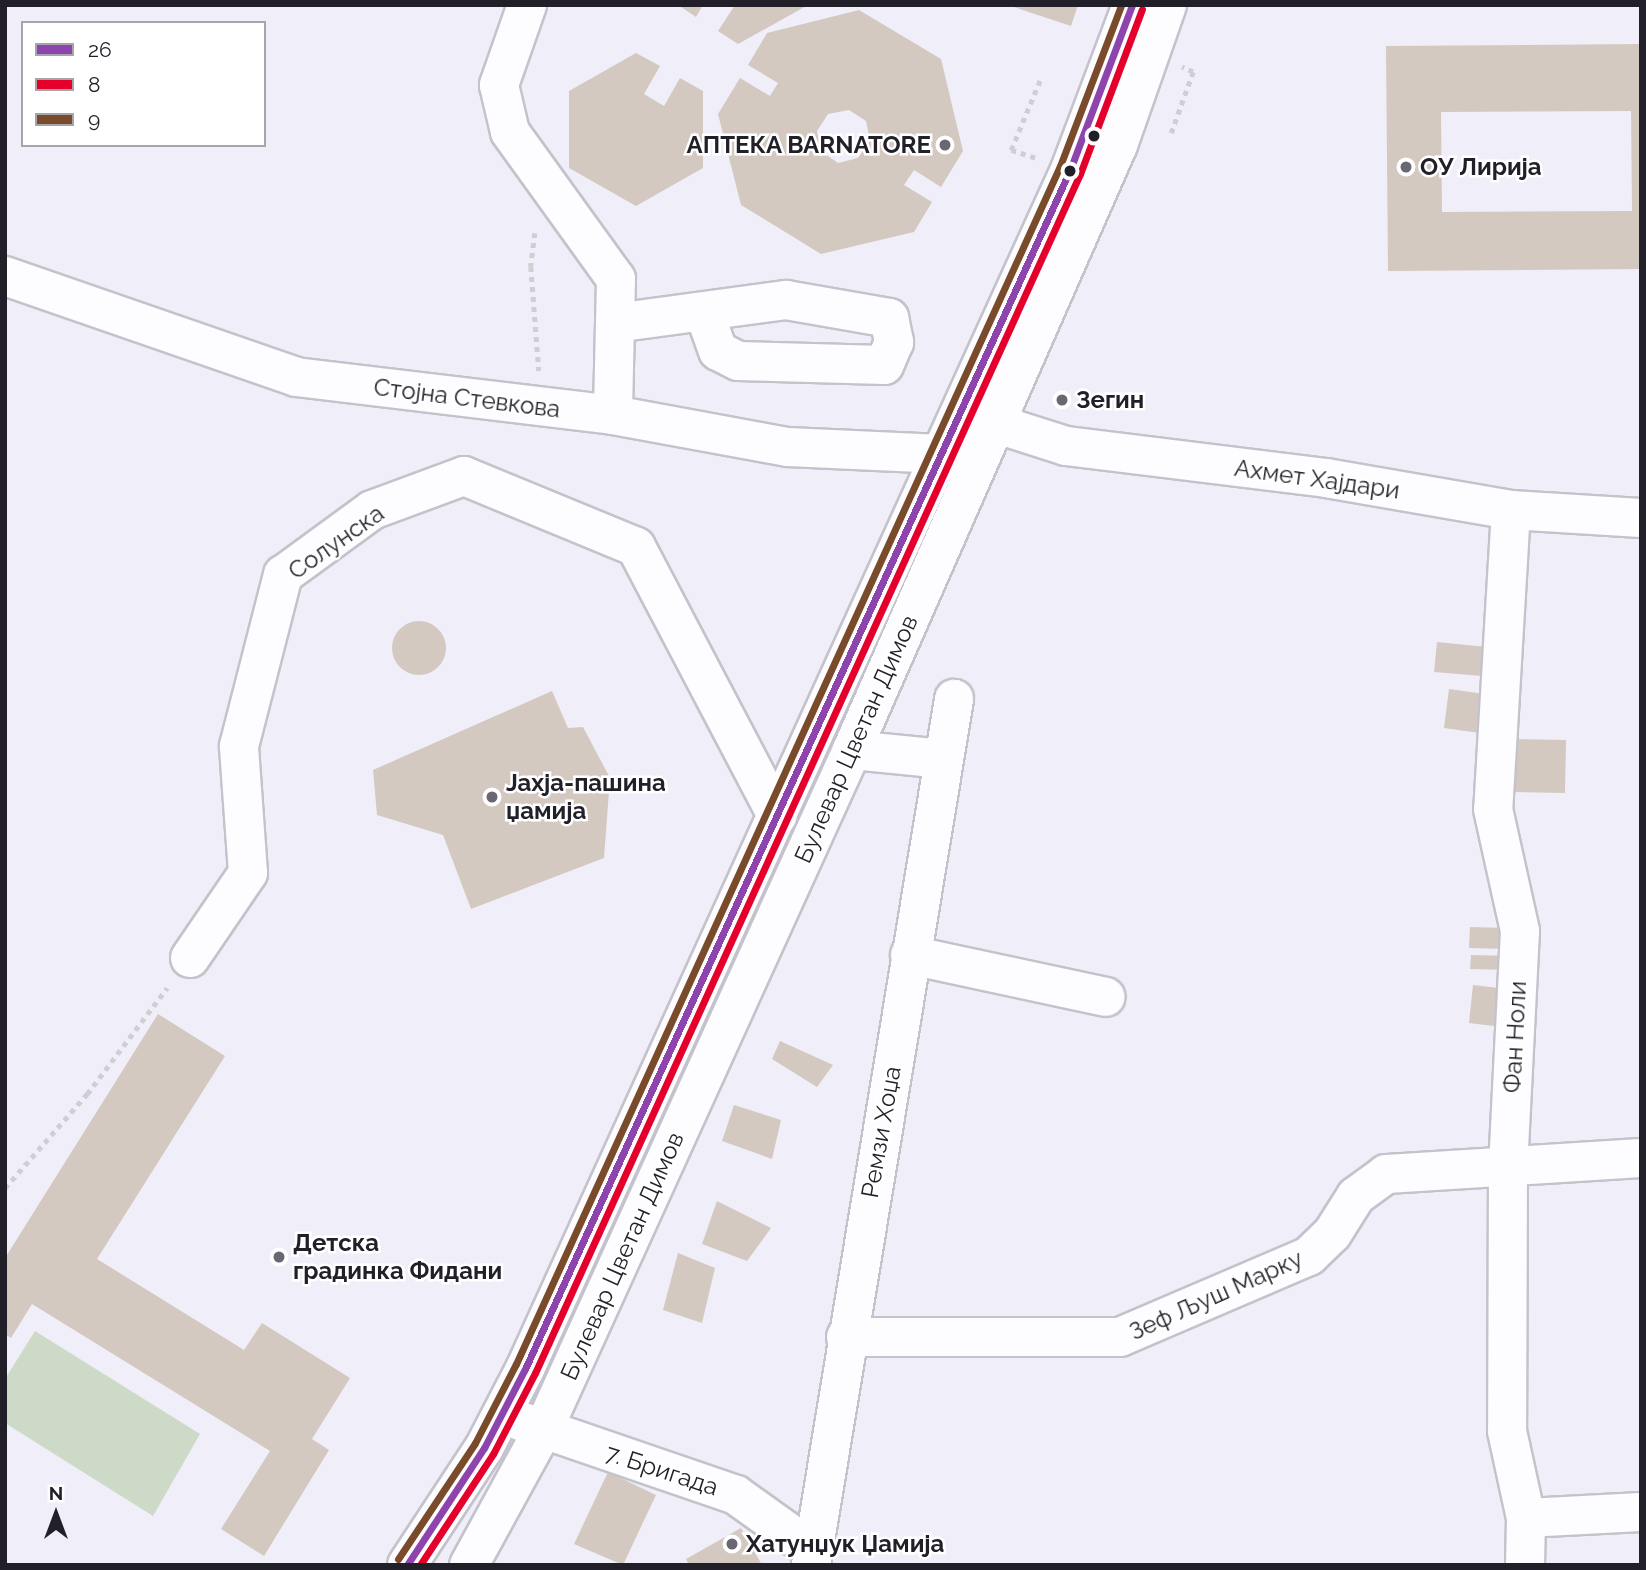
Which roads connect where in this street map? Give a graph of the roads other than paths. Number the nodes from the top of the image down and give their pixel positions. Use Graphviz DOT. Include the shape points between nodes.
graph roads {
  1 [pos="527,5"];
  2 [pos="1132,5"];
  3 [pos="1167,5"];
  4 [pos="5,276"];
  5 [pos="704,312"];
  6 [pos="615,323"];
  7 [pos="613,415"];
  8 [pos="997,424"];
  9 [pos="942,454"];
  10 [pos="1511,510"];
  11 [pos="1641,518"];
  12 [pos="954,699"];
  13 [pos="852,750"];
  14 [pos="943,759"];
  15 [pos="777,816"];
  16 [pos="910,955"];
  17 [pos="190,958"];
  18 [pos="1106,996"];
  19 [pos="1641,1158"];
  20 [pos="1508,1169"];
  21 [pos="846,1336"];
  22 [pos="503,1414"];
  23 [pos="543,1430"];
  24 [pos="1641,1512"];
  25 [pos="1526,1518"];
  26 [pos="811,1557"];
  27 [pos="407,1565"];
  28 [pos="469,1565"];
  29 [pos="1525,1565"];
  1 -- 6 [label="street" via="499,85 510,132 616,279"];
  2 -- 9 [label="street, Булевар Цветан Димов" via="1070,170"];
  3 -- 8 [label="street, Булевар Цветан Димов" via="1118,145"];
  4 -- 7 [label="street, Стојна Стевкова" via="296,377"];
  5 -- 6 [label="street"];
  6 -- 7 [label="street"];
  7 -- 9 [label="street, Стојна Стевкова" via="788,447"];
  8 -- 10 [label="street, Ахмет Хајдари" via="1066,446 1326,478"];
  8 -- 13 [label="street, Булевар Цветан Димов"];
  9 -- 15 [label="street, Булевар Цветан Димов"];
  10 -- 11 [label="street, Ахмет Хајдари"];
  10 -- 20 [label="street, Фан Ноли" via="1493,808 1520,931"];
  12 -- 14 [label="street, Ремзи Хоџа"];
  13 -- 14 [label="street"];
  13 -- 23 [label="street, Булевар Цветан Димов"];
  14 -- 16 [label="street, Ремзи Хоџа"];
  15 -- 17 [label="street, Солунска" via="636,547 464,476 372,510 284,575 239,746 248,873"];
  15 -- 22 [label="street, Булевар Цветан Димов"];
  16 -- 18 [label="street"];
  16 -- 21 [label="street, Ремзи Хоџа"];
  19 -- 20 [label="street, Зеф Љуш Марку"];
  20 -- 21 [label="street, Зеф Љуш Марку" via="1386,1174 1356,1196 1332,1234 1309,1256 1120,1337"];
  20 -- 25 [label="street, Фан Ноли" via="1507,1431"];
  21 -- 26 [label="street, Ремзи Хоџа"];
  22 -- 23 [label="street, 7. Бригада"];
  22 -- 27 [label="street, Булевар Цветан Димов"];
  23 -- 26 [label="street, 7. Бригада" via="736,1494"];
  23 -- 28 [label="street, Булевар Цветан Димов"];
  24 -- 25 [label="street"];
  25 -- 29 [label="street, Фан Ноли"];
}
